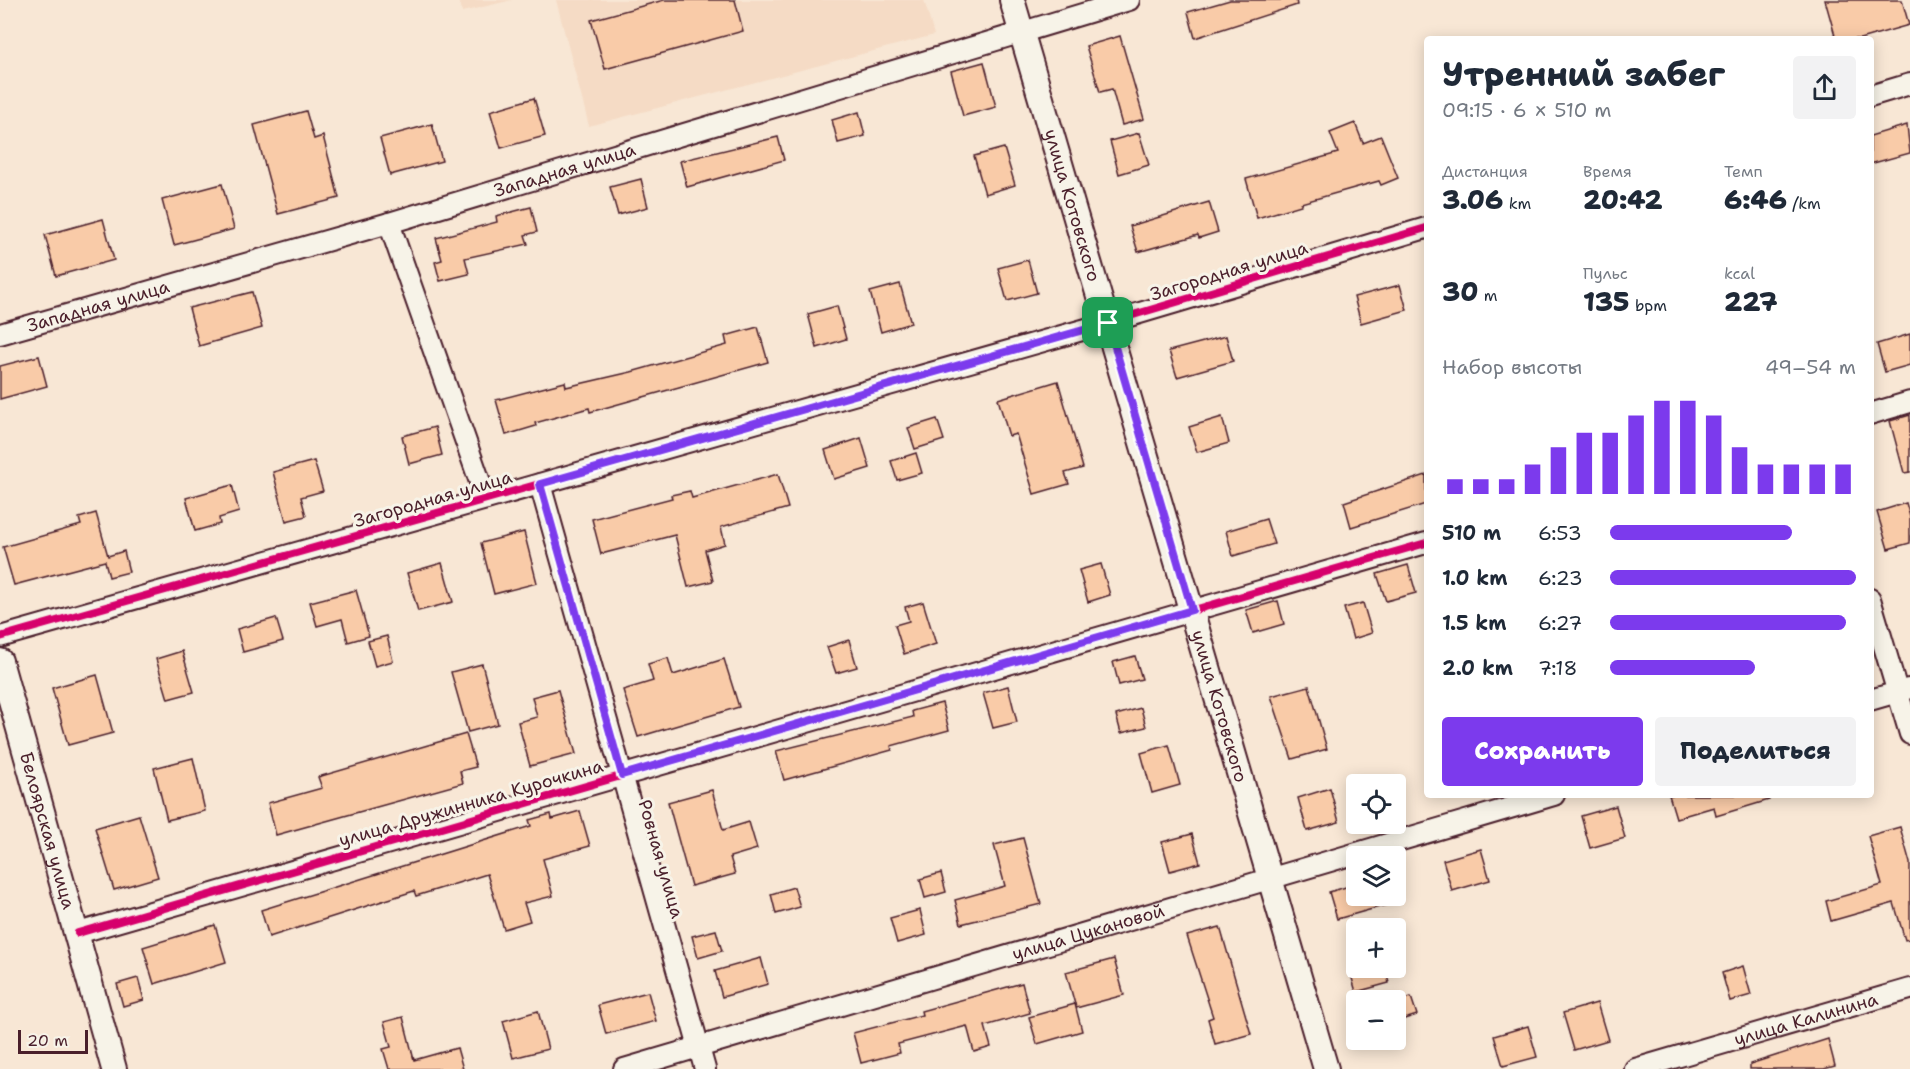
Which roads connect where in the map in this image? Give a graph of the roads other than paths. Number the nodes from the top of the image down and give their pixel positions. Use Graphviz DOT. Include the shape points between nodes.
graph roads {
  1 [pos="1012,0"];
  2 [pos="1129,0"];
  3 [pos="1023,33"];
  4 [pos="1910,84"];
  5 [pos="1874,95"];
  6 [pos="389,223"];
  7 [pos="1424,229"];
  8 [pos="1108,323"];
  9 [pos="0,334"];
  10 [pos="1910,402"];
  11 [pos="1874,413"];
  12 [pos="540,484"];
  13 [pos="486,499"];
  14 [pos="1424,544"];
  15 [pos="1192,610"];
  16 [pos="1874,610"];
  17 [pos="0,637"];
  18 [pos="0,661"];
  19 [pos="1904,691"];
  20 [pos="1874,699"];
  21 [pos="1910,734"];
  22 [pos="622,775"];
  23 [pos="1544,798"];
  24 [pos="1271,879"];
  25 [pos="78,933"];
  26 [pos="1910,989"];
  27 [pos="699,1046"];
  28 [pos="114,1069"];
  29 [pos="624,1069"];
  30 [pos="705,1069"];
  31 [pos="1326,1069"];
  32 [pos="1635,1069"];
  1 -- 3 [label="street, улица Котовского"];
  2 -- 3 [label="street, Западная улица"];
  3 -- 6 [label="street, Западная улица"];
  3 -- 8 [label="street, улица Котовского"];
  4 -- 5 [label="street"];
  6 -- 9 [label="street, Западная улица"];
  6 -- 13 [label="street"];
  7 -- 8 [label="street, Загородная улица"];
  8 -- 12 [label="street, Загородная улица"];
  8 -- 15 [label="street, улица Котовского"];
  10 -- 11 [label="street"];
  12 -- 13 [label="street, Загородная улица"];
  12 -- 22 [label="street, Ровная улица"];
  13 -- 17 [label="street, Загородная улица"];
  14 -- 15 [label="street, улица Дружинника Курочкина"];
  15 -- 22 [label="street, улица Дружинника Курочкина"];
  15 -- 24 [label="street, улица Котовского"];
  16 -- 19 [label="street"];
  18 -- 25 [label="street, Белоярская улица"];
  19 -- 20 [label="street"];
  19 -- 21 [label="street"];
  22 -- 25 [label="street, улица Дружинника Курочкина"];
  22 -- 27 [label="street, Ровная улица"];
  23 -- 24 [label="street, улица Цукановой"];
  24 -- 27 [label="street, улица Цукановой"];
  24 -- 31 [label="street, улица Котовского"];
  25 -- 28 [label="street, Белоярская улица"];
  26 -- 32 [label="street, улица Калинина"];
  27 -- 29 [label="street, улица Цукановой"];
  27 -- 30 [label="street, Ровная улица"];
}
